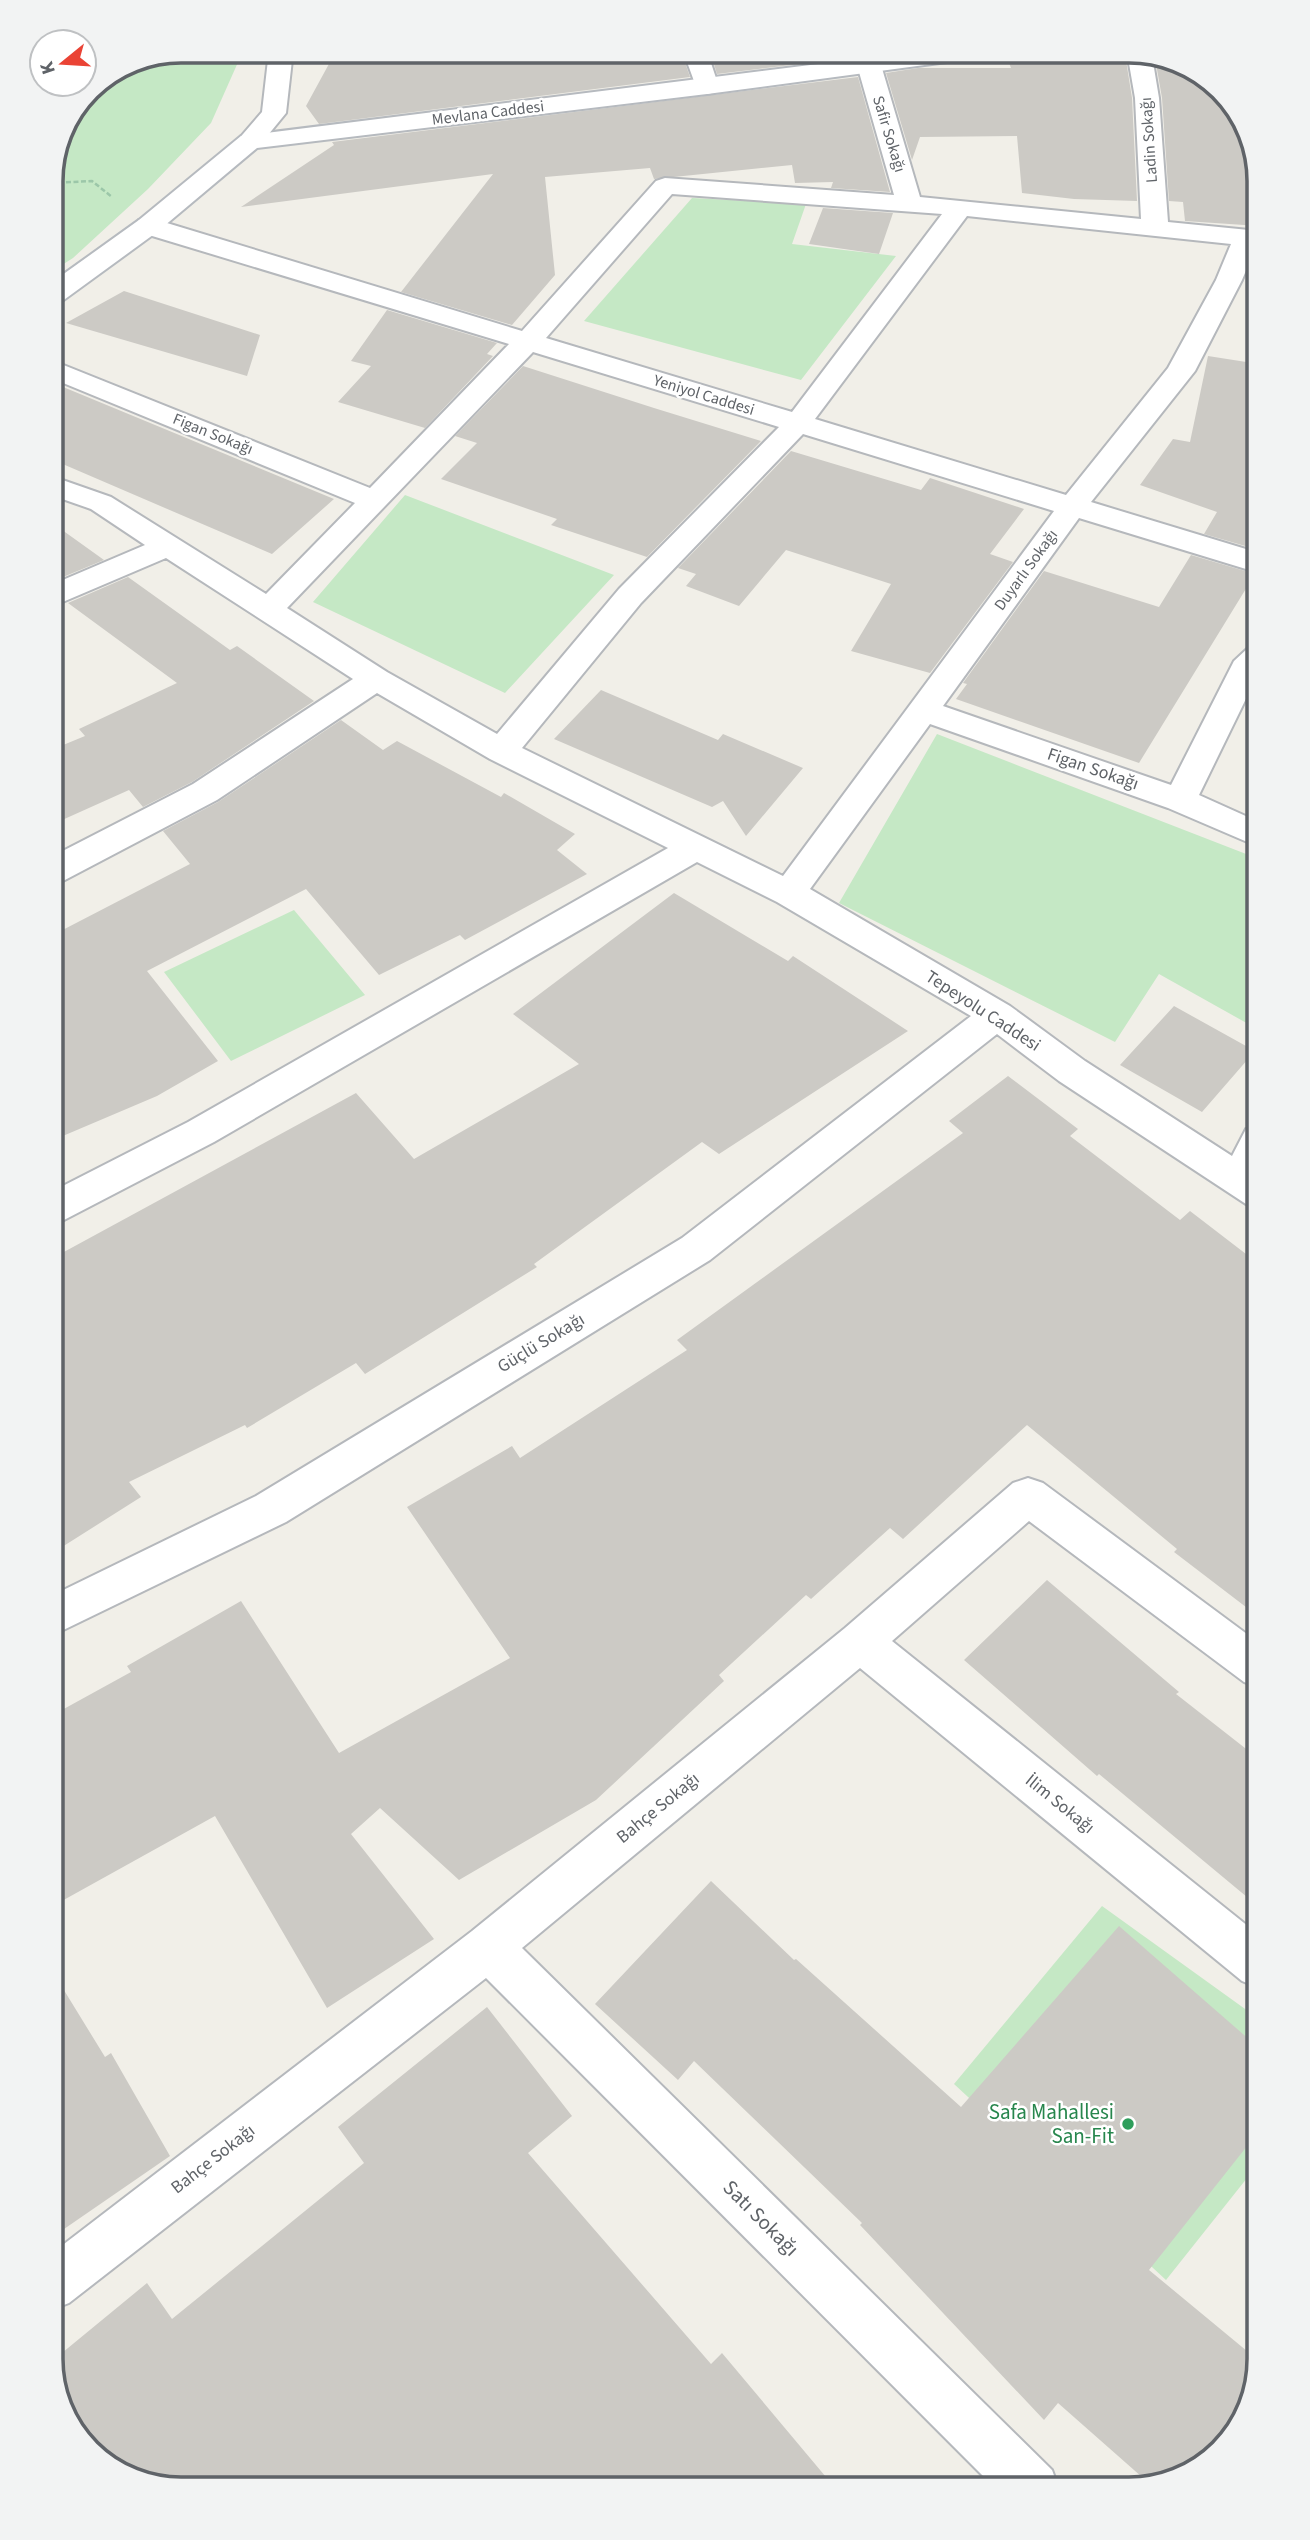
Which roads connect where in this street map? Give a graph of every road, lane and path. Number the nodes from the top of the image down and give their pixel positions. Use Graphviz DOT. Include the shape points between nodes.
graph roads {
  1 [pos="280,63"];
  2 [pos="699,63"];
  3 [pos="884,63"];
  4 [pos="1141,64"];
  5 [pos="869,65"];
  6 [pos="707,87"];
  7 [pos="250,141"];
  8 [pos="63,182"];
  9 [pos="909,203"];
  10 [pos="960,208"];
  11 [pos="148,226"];
  12 [pos="1155,228"];
  13 [pos="1247,238"];
  14 [pos="1247,249"];
  15 [pos="63,287"];
  16 [pos="527,341"];
  17 [pos="63,373"];
  18 [pos="798,424"];
  19 [pos="63,489"];
  20 [pos="374,500"];
  21 [pos="1072,507"];
  22 [pos="168,546"];
  23 [pos="1247,559"];
  24 [pos="63,592"];
  25 [pos="268,610"];
  26 [pos="1247,666"];
  27 [pos="376,679"];
  28 [pos="923,710"];
  29 [pos="500,751"];
  30 [pos="1180,800"];
  31 [pos="1247,830"];
  32 [pos="696,847"];
  33 [pos="63,866"];
  34 [pos="789,893"];
  35 [pos="997,1015"];
  36 [pos="1247,1185"];
  37 [pos="63,1203"];
  38 [pos="63,1611"];
  39 [pos="860,1643"];
  40 [pos="1247,1659"];
  41 [pos="488,1947"];
  42 [pos="1247,1955"];
  43 [pos="63,2275"];
  44 [pos="1021,2477"];
  1 -- 7 [label="street" via="274,113"];
  2 -- 6 [label="street"];
  3 -- 5 [label="street, Mevlana Caddesi"];
  4 -- 12 [label="street, Ladin Sokağı"];
  5 -- 6 [label="street, Mevlana Caddesi"];
  5 -- 9 [label="street, Safir Sokağı"];
  6 -- 7 [label="street, Mevlana Caddesi"];
  7 -- 11 [label="street"];
  8 -- 11 [label="path" via="92,181"];
  9 -- 10 [label="street"];
  9 -- 16 [label="street" via="665,186"];
  10 -- 12 [label="street"];
  10 -- 18 [label="street"];
  11 -- 15 [label="street"];
  11 -- 16 [label="street, Yeniyol Caddesi"];
  12 -- 13 [label="street"];
  14 -- 21 [label="street, Duyarlı Sokağı" via="1181,371"];
  16 -- 18 [label="street, Yeniyol Caddesi"];
  16 -- 20 [label="street"];
  17 -- 20 [label="street, Figan Sokağı"];
  18 -- 21 [label="street, Yeniyol Caddesi"];
  18 -- 29 [label="street" via="630,596"];
  19 -- 22 [label="street, Tepeyolu Caddesi" via="101,503"];
  20 -- 25 [label="street"];
  21 -- 23 [label="street, Yeniyol Caddesi"];
  21 -- 28 [label="street, Duyarlı Sokağı"];
  22 -- 24 [label="street"];
  22 -- 25 [label="street, Tepeyolu Caddesi"];
  25 -- 27 [label="street, Tepeyolu Caddesi"];
  26 -- 30 [label="street"];
  27 -- 29 [label="street, Tepeyolu Caddesi"];
  27 -- 33 [label="street" via="205,792"];
  28 -- 30 [label="street, Figan Sokağı"];
  28 -- 34 [label="street, Duyarlı Sokağı"];
  29 -- 32 [label="street, Tepeyolu Caddesi"];
  30 -- 31 [label="street, Figan Sokağı"];
  32 -- 34 [label="street, Tepeyolu Caddesi"];
  32 -- 37 [label="street" via="201,1132"];
  34 -- 35 [label="street, Tepeyolu Caddesi"];
  35 -- 36 [label="street, Tepeyolu Caddesi" via="1072,1071"];
  35 -- 38 [label="street, Güçlü Sokağı" via="696,1249 271,1508"];
  39 -- 40 [label="street, Bahçe Sokağı" via="1028,1496"];
  39 -- 41 [label="street, Bahçe Sokağı"];
  39 -- 42 [label="street, İlim Sokağı"];
  41 -- 43 [label="street, Bahçe Sokağı"];
  41 -- 44 [label="street, Satı Sokağı"];
}
